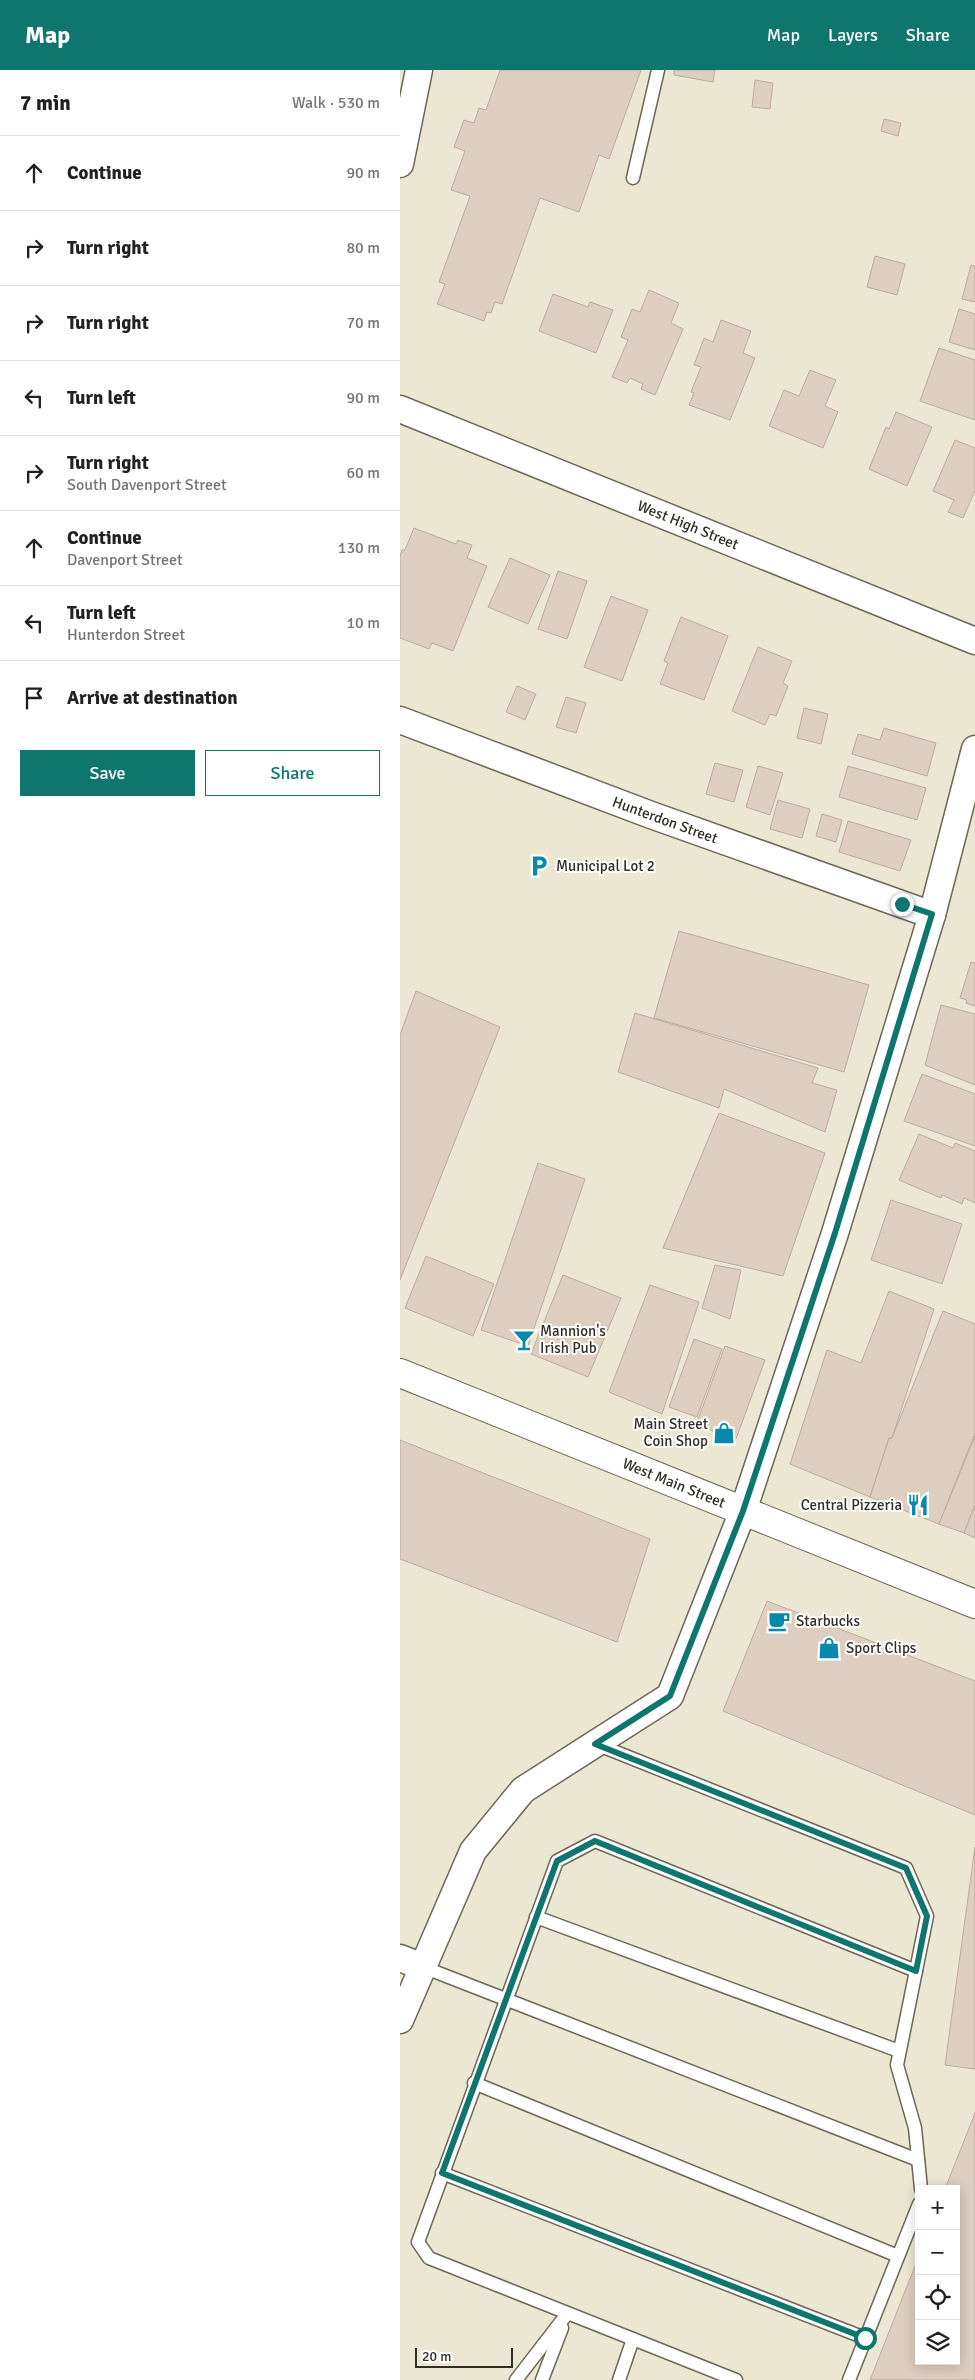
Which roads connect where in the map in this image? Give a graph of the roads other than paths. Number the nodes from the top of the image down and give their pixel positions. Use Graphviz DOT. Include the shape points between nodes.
graph roads {
  1 [pos="419,70"];
  2 [pos="658,70"];
  3 [pos="400,164"];
  4 [pos="633,178"];
  5 [pos="400,409"];
  6 [pos="975,641"];
  7 [pos="400,720"];
  8 [pos="975,749"];
  9 [pos="932,914"];
  10 [pos="400,1373"];
  11 [pos="743,1511"];
  12 [pos="975,1604"];
  13 [pos="595,1744"];
  14 [pos="536,1917"];
  15 [pos="411,1963"];
  16 [pos="916,1971"];
  17 [pos="505,1999"];
  18 [pos="400,2020"];
  19 [pos="899,2051"];
  20 [pos="474,2083"];
  21 [pos="918,2160"];
  22 [pos="442,2173"];
  23 [pos="921,2185"];
  24 [pos="915,2214"];
  25 [pos="898,2256"];
  26 [pos="567,2314"];
  27 [pos="865,2338"];
  28 [pos="633,2339"];
  29 [pos="516,2380"];
  30 [pos="542,2380"];
  31 [pos="618,2380"];
  32 [pos="736,2380"];
  33 [pos="849,2380"];
  1 -- 3 [label="street"];
  2 -- 4 [label="lane"];
  5 -- 6 [label="street, West High Street"];
  7 -- 9 [label="street, Hunterdon Street" via="650,815"];
  8 -- 9 [label="street"];
  9 -- 11 [label="street" via="835,1233"];
  10 -- 11 [label="street, West Main Street"];
  11 -- 12 [label="street, West Main Street"];
  11 -- 13 [label="street" via="670,1696"];
  13 -- 15 [label="street" via="523,1790 473,1851"];
  13 -- 16 [label="lane" via="906,1868 927,1916"];
  14 -- 16 [label="lane" via="557,1861 595,1841"];
  14 -- 17 [label="lane"];
  14 -- 19 [label="lane"];
  15 -- 17 [label="lane"];
  15 -- 18 [label="street"];
  16 -- 19 [label="lane"];
  17 -- 20 [label="lane"];
  17 -- 21 [label="lane"];
  19 -- 21 [label="lane" via="896,2065 916,2128"];
  20 -- 22 [label="lane"];
  20 -- 25 [label="lane"];
  21 -- 23 [label="lane"];
  22 -- 26 [label="lane" via="418,2242 429,2258"];
  22 -- 27 [label="lane"];
  24 -- 25 [label="lane"];
  25 -- 27 [label="lane"];
  26 -- 28 [label="lane"];
  26 -- 29 [label="lane"];
  26 -- 30 [label="lane"];
  27 -- 33 [label="lane"];
  28 -- 31 [label="lane"];
  28 -- 32 [label="lane"];
}
